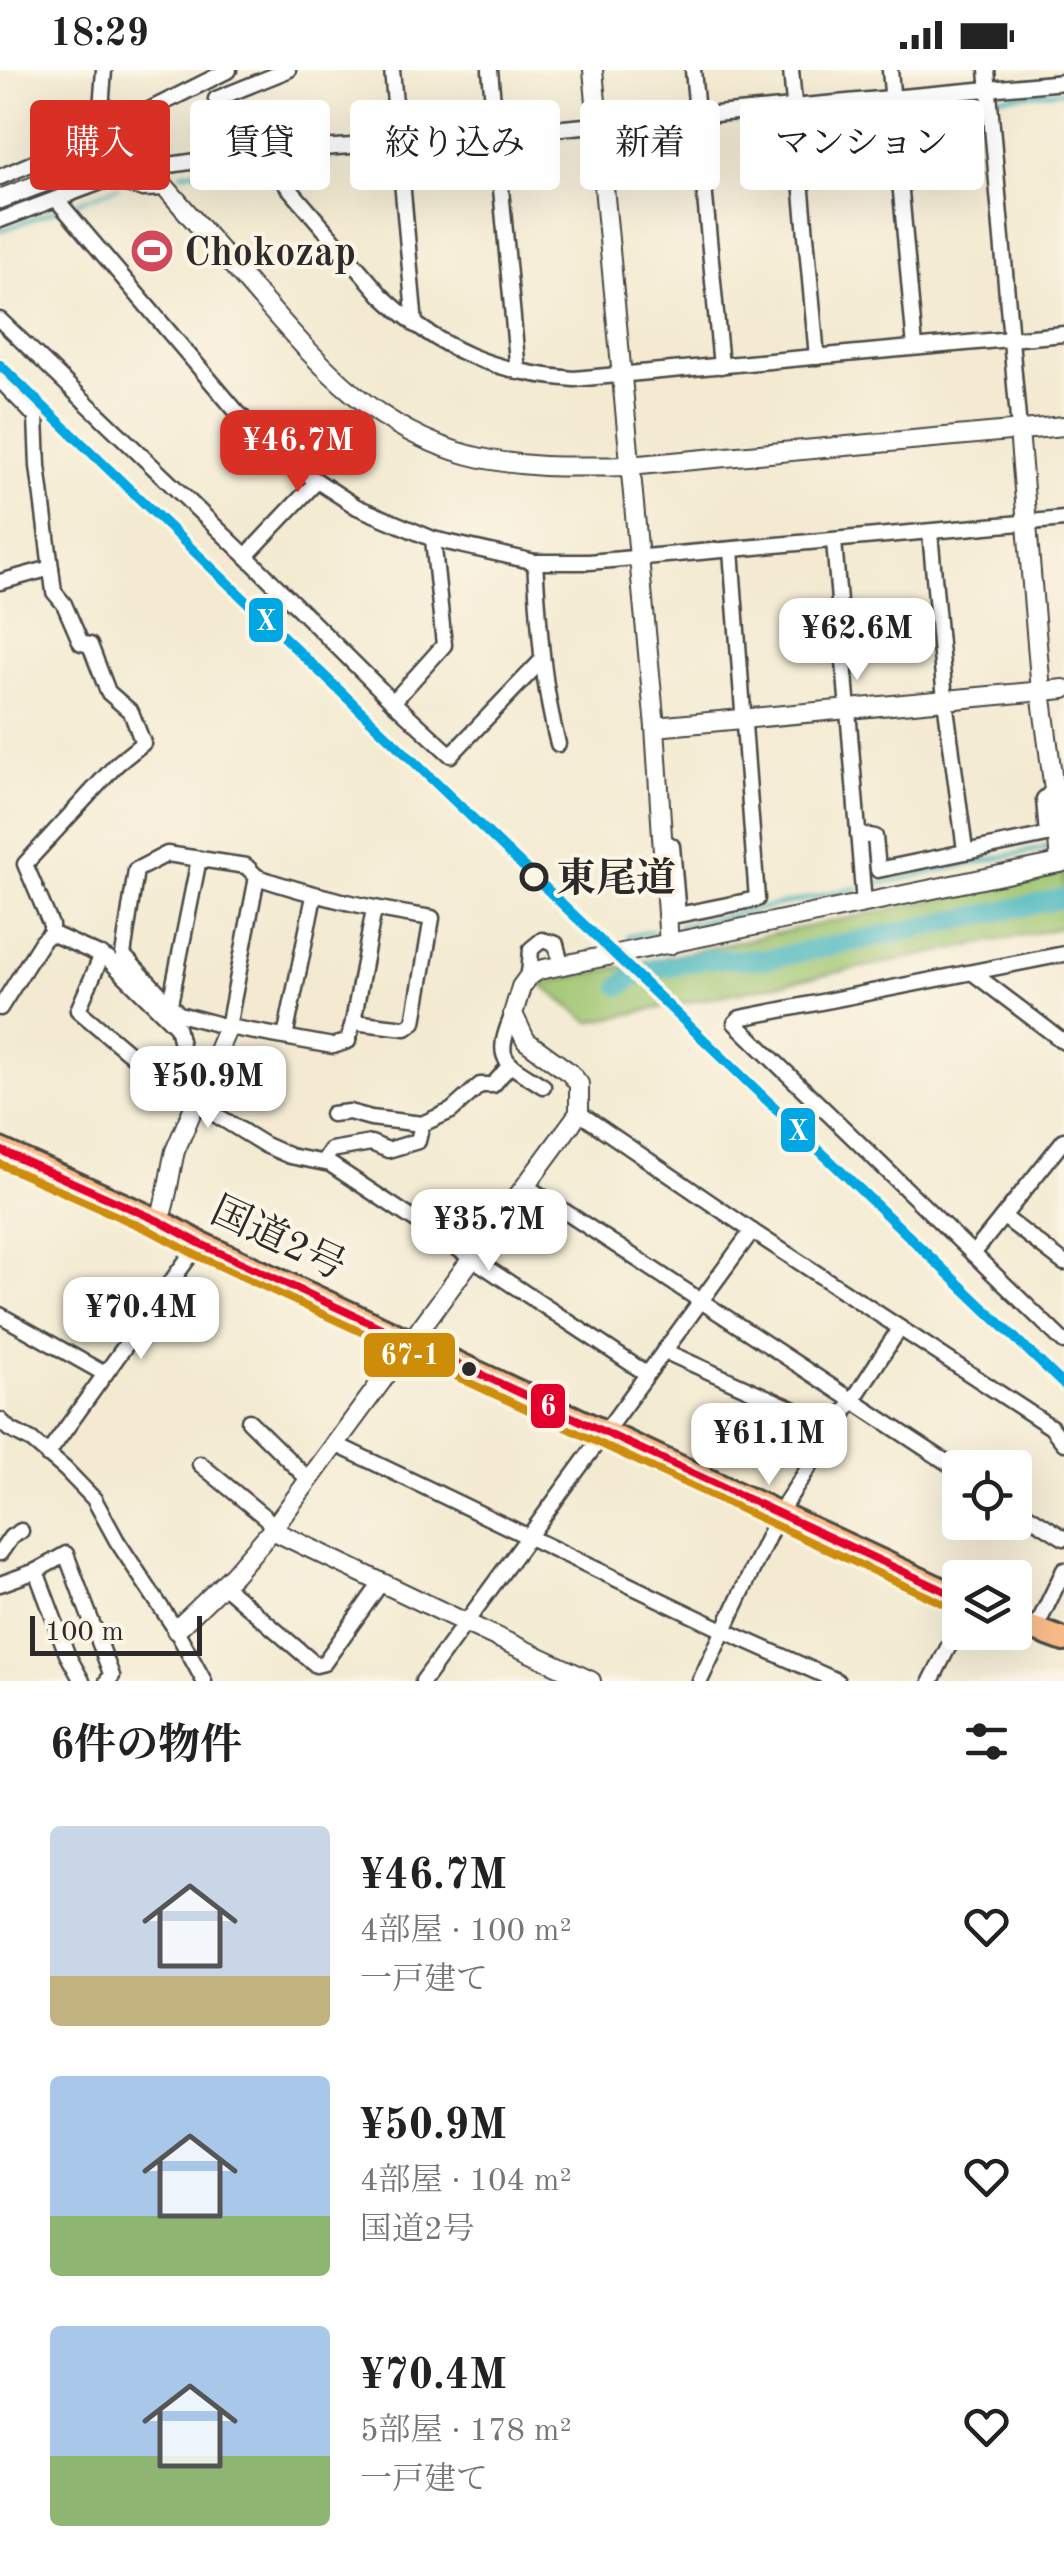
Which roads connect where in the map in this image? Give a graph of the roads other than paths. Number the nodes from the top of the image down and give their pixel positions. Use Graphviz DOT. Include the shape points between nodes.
graph roads {
  1 [pos="104,70"];
  2 [pos="230,70"];
  3 [pos="288,70"];
  4 [pos="392,70"];
  5 [pos="490,70"];
  6 [pos="593,70"];
  7 [pos="693,70"];
  8 [pos="791,70"];
  9 [pos="890,70"];
  10 [pos="987,70"];
  11 [pos="1064,82"];
  12 [pos="989,95"];
  13 [pos="102,100"];
  14 [pos="170,100"];
  15 [pos="216,100"];
  16 [pos="395,100"];
  17 [pos="493,100"];
  18 [pos="596,100"];
  19 [pos="696,100"];
  20 [pos="794,100"];
  21 [pos="893,100"];
  22 [pos="929,100"];
  23 [pos="30,164"];
  24 [pos="0,177"];
  25 [pos="30,187"];
  26 [pos="89,190"];
  27 [pos="169,190"];
  28 [pos="291,190"];
  29 [pos="403,190"];
  30 [pos="502,190"];
  31 [pos="604,190"];
  32 [pos="704,190"];
  33 [pos="802,190"];
  34 [pos="900,190"];
  35 [pos="0,198"];
  36 [pos="63,206"];
  37 [pos="0,220"];
  38 [pos="0,320"];
  39 [pos="415,325"];
  40 [pos="1064,334"];
  41 [pos="1010,340"];
  42 [pos="914,348"];
  43 [pos="817,357"];
  44 [pos="721,366"];
  45 [pos="518,372"];
  46 [pos="622,374"];
  47 [pos="0,380"];
  48 [pos="1064,426"];
  49 [pos="1019,430"];
  50 [pos="629,466"];
  51 [pos="318,481"];
  52 [pos="1064,519"];
  53 [pos="1028,522"];
  54 [pos="930,532"];
  55 [pos="432,539"];
  56 [pos="834,540"];
  57 [pos="730,550"];
  58 [pos="246,556"];
  59 [pos="640,557"];
  60 [pos="535,562"];
  61 [pos="51,568"];
  62 [pos="0,582"];
  63 [pos="542,660"];
  64 [pos="1064,689"];
  65 [pos="1041,691"];
  66 [pos="945,700"];
  67 [pos="393,702"];
  68 [pos="848,708"];
  69 [pos="745,719"];
  70 [pos="655,727"];
  71 [pos="558,744"];
  72 [pos="1059,793"];
  73 [pos="858,834"];
  74 [pos="661,839"];
  75 [pos="964,850"];
  76 [pos="199,859"];
  77 [pos="1062,862"];
  78 [pos="257,877"];
  79 [pos="314,896"];
  80 [pos="864,904"];
  81 [pos="374,909"];
  82 [pos="51,932"];
  83 [pos="669,945"];
  84 [pos="1064,954"];
  85 [pos="102,955"];
  86 [pos="561,964"];
  87 [pos="974,973"];
  88 [pos="529,976"];
  89 [pos="170,1004"];
  90 [pos="0,1008"];
  91 [pos="513,1014"];
  92 [pos="354,1022"];
  93 [pos="228,1027"];
  94 [pos="285,1037"];
  95 [pos="1064,1042"];
  96 [pos="510,1065"];
  97 [pos="544,1086"];
  98 [pos="194,1102"];
  99 [pos="578,1112"];
  100 [pos="332,1114"];
  101 [pos="371,1118"];
  102 [pos="422,1124"];
  103 [pos="1064,1140"];
  104 [pos="371,1143"];
  105 [pos="0,1150"];
  106 [pos="322,1162"];
  107 [pos="526,1186"];
  108 [pos="1004,1217"];
  109 [pos="159,1221"];
  110 [pos="752,1230"];
  111 [pos="199,1243"];
  112 [pos="973,1254"];
  113 [pos="472,1256"];
  114 [pos="1064,1263"];
  115 [pos="700,1301"];
  116 [pos="0,1315"];
  117 [pos="900,1328"];
  118 [pos="410,1340"];
  119 [pos="1064,1342"];
  120 [pos="664,1351"];
  121 [pos="105,1374"];
  122 [pos="647,1374"];
  123 [pos="852,1402"];
  124 [pos="0,1420"];
  125 [pos="249,1422"];
  126 [pos="834,1428"];
  127 [pos="605,1433"];
  128 [pos="1064,1443"];
  129 [pos="336,1444"];
  130 [pos="47,1455"];
  131 [pos="942,1460"];
  132 [pos="200,1464"];
  133 [pos="308,1479"];
  134 [pos="779,1513"];
  135 [pos="1032,1518"];
  136 [pos="272,1530"];
  137 [pos="22,1531"];
  138 [pos="528,1536"];
  139 [pos="1064,1538"];
  140 [pos="0,1553"];
  141 [pos="1064,1570"];
  142 [pos="36,1571"];
  143 [pos="382,1583"];
  144 [pos="0,1584"];
  145 [pos="223,1585"];
  146 [pos="942,1590"];
  147 [pos="1032,1616"];
  148 [pos="466,1624"];
  149 [pos="1032,1629"];
  150 [pos="176,1630"];
  151 [pos="723,1630"];
  152 [pos="1064,1643"];
  153 [pos="947,1650"];
  154 [pos="82,1681"];
  155 [pos="107,1681"];
  156 [pos="204,1681"];
  157 [pos="423,1681"];
  158 [pos="591,1681"];
  159 [pos="700,1681"];
  160 [pos="837,1681"];
  161 [pos="932,1681"];
  1 -- 13 [label="street"];
  2 -- 14 [label="street"];
  3 -- 15 [label="street"];
  4 -- 16 [label="street"];
  5 -- 17 [label="street"];
  6 -- 18 [label="street"];
  7 -- 19 [label="street"];
  8 -- 20 [label="street"];
  9 -- 21 [label="street"];
  10 -- 12 [label="street"];
  11 -- 12 [label="street"];
  12 -- 22 [label="street"];
  12 -- 41 [label="street"];
  23 -- 24 [label="street"];
  25 -- 35 [label="street"];
  26 -- 36 [label="street"];
  27 -- 50 [label="street" via="316,362 404,429 499,462"];
  28 -- 39 [label="street"];
  29 -- 39 [label="street"];
  30 -- 45 [label="street"];
  31 -- 46 [label="street"];
  32 -- 44 [label="street"];
  33 -- 43 [label="street"];
  34 -- 42 [label="street"];
  36 -- 37 [label="street"];
  36 -- 51 [label="street" via="237,412"];
  38 -- 58 [label="street"];
  39 -- 45 [label="street" via="463,354"];
  40 -- 41 [label="street"];
  41 -- 42 [label="street"];
  41 -- 49 [label="street"];
  42 -- 43 [label="street"];
  43 -- 44 [label="street"];
  44 -- 46 [label="street"];
  45 -- 46 [label="street"];
  46 -- 50 [label="street"];
  47 -- 61 [label="street" via="36,417"];
  48 -- 49 [label="street"];
  49 -- 50 [label="street"];
  49 -- 53 [label="street"];
  50 -- 59 [label="street"];
  51 -- 55 [label="street" via="357,507"];
  51 -- 58 [label="street"];
  52 -- 53 [label="street"];
  53 -- 54 [label="street"];
  53 -- 65 [label="street"];
  54 -- 56 [label="street"];
  54 -- 66 [label="street"];
  55 -- 60 [label="street"];
  55 -- 67 [label="street" via="444,645"];
  56 -- 57 [label="street"];
  56 -- 68 [label="street"];
  57 -- 59 [label="street"];
  57 -- 69 [label="street"];
  58 -- 67 [label="street"];
  59 -- 60 [label="street"];
  59 -- 70 [label="street"];
  60 -- 63 [label="street"];
  61 -- 62 [label="street"];
  61 -- 82 [label="street" via="54,592 81,643 90,645 108,692 131,712 143,743 25,864"];
  63 -- 67 [label="street" via="451,755"];
  63 -- 71 [label="street"];
  64 -- 65 [label="street"];
  65 -- 66 [label="street"];
  65 -- 72 [label="street"];
  66 -- 68 [label="street"];
  66 -- 75 [label="street"];
  68 -- 69 [label="street"];
  68 -- 73 [label="street"];
  69 -- 70 [label="street"];
  69 -- 74 [label="street" via="757,899 678,916 672,846"];
  70 -- 74 [label="street"];
  72 -- 75 [label="street" via="1044,799 1046,836"];
  72 -- 77 [label="street"];
  73 -- 75 [label="street" via="874,837 878,870"];
  73 -- 80 [label="street"];
  74 -- 83 [label="street"];
  76 -- 78 [label="street" via="246,866"];
  76 -- 89 [label="street"];
  76 -- 89 [label="street" via="167,854 136,870 123,954"];
  77 -- 80 [label="street"];
  78 -- 79 [label="street"];
  78 -- 93 [label="street"];
  79 -- 81 [label="street"];
  79 -- 94 [label="street"];
  80 -- 83 [label="street"];
  81 -- 92 [label="street"];
  81 -- 92 [label="street" via="432,918 414,1022 406,1028"];
  82 -- 85 [label="street"];
  82 -- 90 [label="street"];
  83 -- 86 [label="street"];
  84 -- 87 [label="street"];
  85 -- 98 [label="street" via="177,1027"];
  85 -- 98 [label="street" via="78,1010"];
  86 -- 88 [label="street"];
  86 -- 88 [label="street" via="556,944 542,940 531,949"];
  87 -- 95 [label="street"];
  87 -- 112 [label="street" via="734,1022"];
  88 -- 91 [label="street"];
  89 -- 93 [label="street" via="179,1014"];
  91 -- 96 [label="street" via="502,1040"];
  91 -- 99 [label="street" via="526,1041 580,1084"];
  92 -- 94 [label="street" via="348,1042 333,1046"];
  93 -- 94 [label="street"];
  93 -- 98 [label="street"];
  96 -- 97 [label="street"];
  96 -- 102 [label="street" via="492,1084"];
  98 -- 106 [label="street" via="290,1156"];
  98 -- 109 [label="street"];
  99 -- 107 [label="street"];
  99 -- 110 [label="street"];
  100 -- 101 [label="street"];
  101 -- 102 [label="street"];
  101 -- 104 [label="street"];
  102 -- 104 [label="street" via="418,1141 388,1150"];
  103 -- 108 [label="street"];
  104 -- 106 [label="street" via="331,1150"];
  105 -- 109 [label="highway, 国道2号"];
  106 -- 113 [label="street"];
  107 -- 113 [label="street"];
  107 -- 115 [label="street"];
  108 -- 112 [label="street"];
  108 -- 114 [label="street"];
  109 -- 111 [label="highway, 国道2号"];
  110 -- 115 [label="street"];
  110 -- 117 [label="street"];
  111 -- 118 [label="highway, 国道2号"];
  111 -- 121 [label="street"];
  112 -- 119 [label="street"];
  113 -- 118 [label="street"];
  113 -- 122 [label="street"];
  115 -- 120 [label="street"];
  115 -- 123 [label="street"];
  116 -- 121 [label="street"];
  117 -- 123 [label="street"];
  117 -- 128 [label="street" via="1052,1426"];
  118 -- 127 [label="highway, 国道2号"];
  118 -- 129 [label="street"];
  120 -- 122 [label="street"];
  120 -- 126 [label="street"];
  121 -- 130 [label="street"];
  122 -- 127 [label="street"];
  123 -- 126 [label="street"];
  123 -- 131 [label="street"];
  124 -- 130 [label="street"];
  125 -- 133 [label="street"];
  126 -- 134 [label="street"];
  127 -- 134 [label="highway, 国道2号"];
  127 -- 138 [label="street"];
  129 -- 133 [label="street"];
  129 -- 138 [label="street"];
  130 -- 150 [label="street" via="94,1500"];
  132 -- 136 [label="street"];
  133 -- 136 [label="street"];
  134 -- 146 [label="highway, 国道2号"];
  134 -- 151 [label="street"];
  135 -- 139 [label="street"];
  136 -- 143 [label="street"];
  136 -- 145 [label="street"];
  137 -- 140 [label="street"];
  138 -- 148 [label="street"];
  138 -- 151 [label="street"];
  141 -- 147 [label="street"];
  142 -- 144 [label="street"];
  142 -- 154 [label="street"];
  142 -- 155 [label="street" via="66,1554 112,1676"];
  143 -- 145 [label="street" via="316,1665"];
  143 -- 148 [label="street"];
  145 -- 150 [label="street"];
  148 -- 157 [label="street"];
  148 -- 158 [label="street"];
  149 -- 152 [label="highway"];
  150 -- 156 [label="street"];
  151 -- 159 [label="street"];
  151 -- 160 [label="street"];
  153 -- 161 [label="street"];
}
